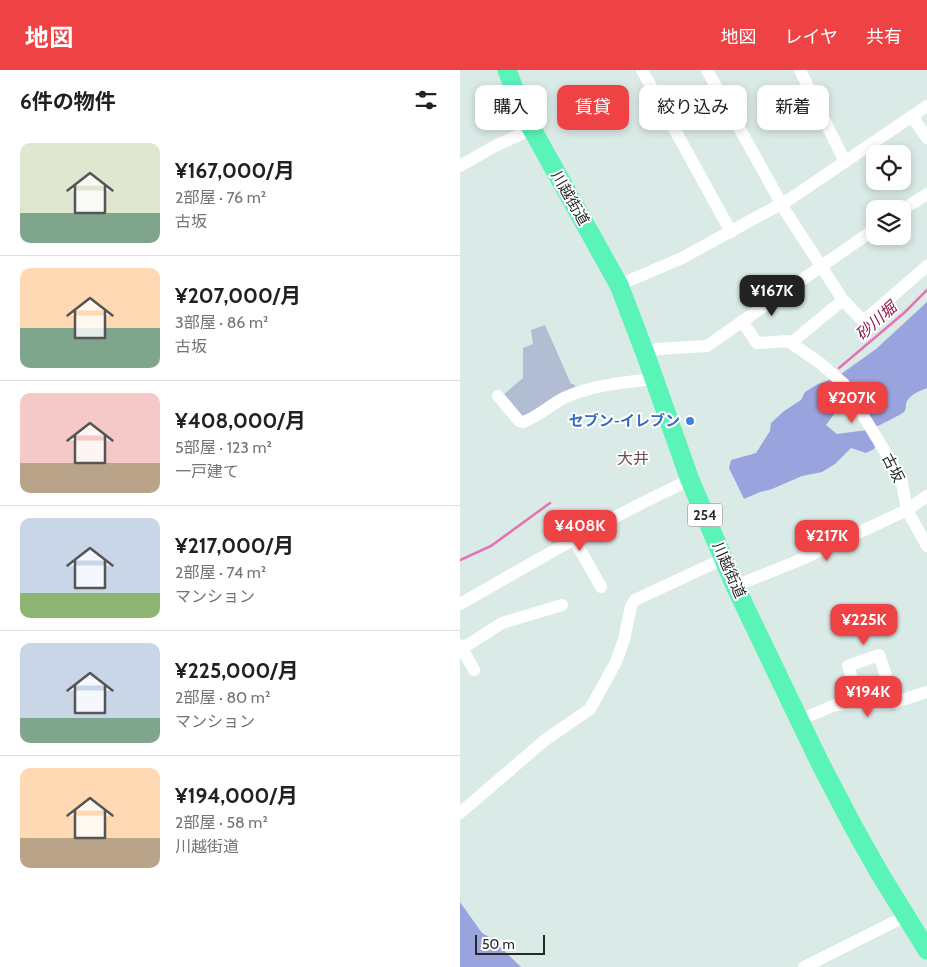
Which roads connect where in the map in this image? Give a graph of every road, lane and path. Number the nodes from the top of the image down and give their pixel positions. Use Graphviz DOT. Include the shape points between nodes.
graph roads {
  1 [pos="507,70"];
  2 [pos="642,70"];
  3 [pos="707,70"];
  4 [pos="805,72"];
  5 [pos="512,85"];
  6 [pos="927,106"];
  7 [pos="912,116"];
  8 [pos="530,130"];
  9 [pos="533,130"];
  10 [pos="927,138"];
  11 [pos="845,162"];
  12 [pos="460,166"];
  13 [pos="927,194"];
  14 [pos="781,204"];
  15 [pos="911,204"];
  16 [pos="731,232"];
  17 [pos="866,235"];
  18 [pos="820,266"];
  19 [pos="927,266"];
  20 [pos="619,285"];
  21 [pos="843,300"];
  22 [pos="742,321"];
  23 [pos="791,343"];
  24 [pos="646,353"];
  25 [pos="654,379"];
  26 [pos="498,396"];
  27 [pos="690,480"];
  28 [pos="927,496"];
  29 [pos="907,510"];
  30 [pos="574,539"];
  31 [pos="927,546"];
  32 [pos="723,559"];
  33 [pos="735,586"];
  34 [pos="602,587"];
  35 [pos="460,604"];
  36 [pos="562,605"];
  37 [pos="461,648"];
  38 [pos="474,670"];
  39 [pos="927,692"];
  40 [pos="895,703"];
  41 [pos="860,705"];
  42 [pos="800,720"];
  43 [pos="460,813"];
  44 [pos="906,916"];
  45 [pos="927,950"];
  46 [pos="804,967"];
  1 -- 5 [label="highway, 川越街道 / 254"];
  2 -- 16 [label="street"];
  3 -- 14 [label="street"];
  4 -- 11 [label="street"];
  6 -- 7 [label="street"];
  7 -- 10 [label="street"];
  7 -- 11 [label="street"];
  8 -- 12 [label="street"];
  9 -- 20 [label="highway, 川越街道 / 254"];
  11 -- 14 [label="street"];
  13 -- 15 [label="street"];
  14 -- 16 [label="street"];
  14 -- 18 [label="street"];
  16 -- 20 [label="street" via="682,258"];
  17 -- 18 [label="street"];
  18 -- 21 [label="street"];
  18 -- 22 [label="street"];
  19 -- 21 [label="street" via="866,319 862,320"];
  20 -- 24 [label="highway, 川越街道 / 254"];
  21 -- 23 [label="street"];
  22 -- 23 [label="street" via="757,344"];
  22 -- 24 [label="street" via="707,346 657,349"];
  23 -- 29 [label="street, 古坂" via="844,384 901,478"];
  24 -- 25 [label="highway, 川越街道 / 254"];
  25 -- 26 [label="street" via="592,388 565,397 523,422"];
  25 -- 27 [label="highway, 川越街道 / 254"];
  27 -- 30 [label="street"];
  27 -- 32 [label="highway, 川越街道 / 254"];
  28 -- 29 [label="street"];
  29 -- 31 [label="street, 古坂"];
  29 -- 33 [label="street"];
  30 -- 34 [label="street"];
  30 -- 35 [label="street"];
  32 -- 33 [label="highway, 川越街道 / 254"];
  32 -- 43 [label="street" via="635,600 616,662 590,708 545,740"];
  33 -- 42 [label="highway, 川越街道 / 254"];
  36 -- 37 [label="street" via="502,623"];
  37 -- 38 [label="street"];
  39 -- 40 [label="street"];
  40 -- 41 [label="street"];
  40 -- 41 [label="street" via="879,655 848,666"];
  41 -- 42 [label="street" via="835,705"];
  42 -- 44 [label="highway, 川越街道 / 254" via="853,826"];
  44 -- 45 [label="highway, 川越街道 / 254"];
  44 -- 46 [label="street"];
}
